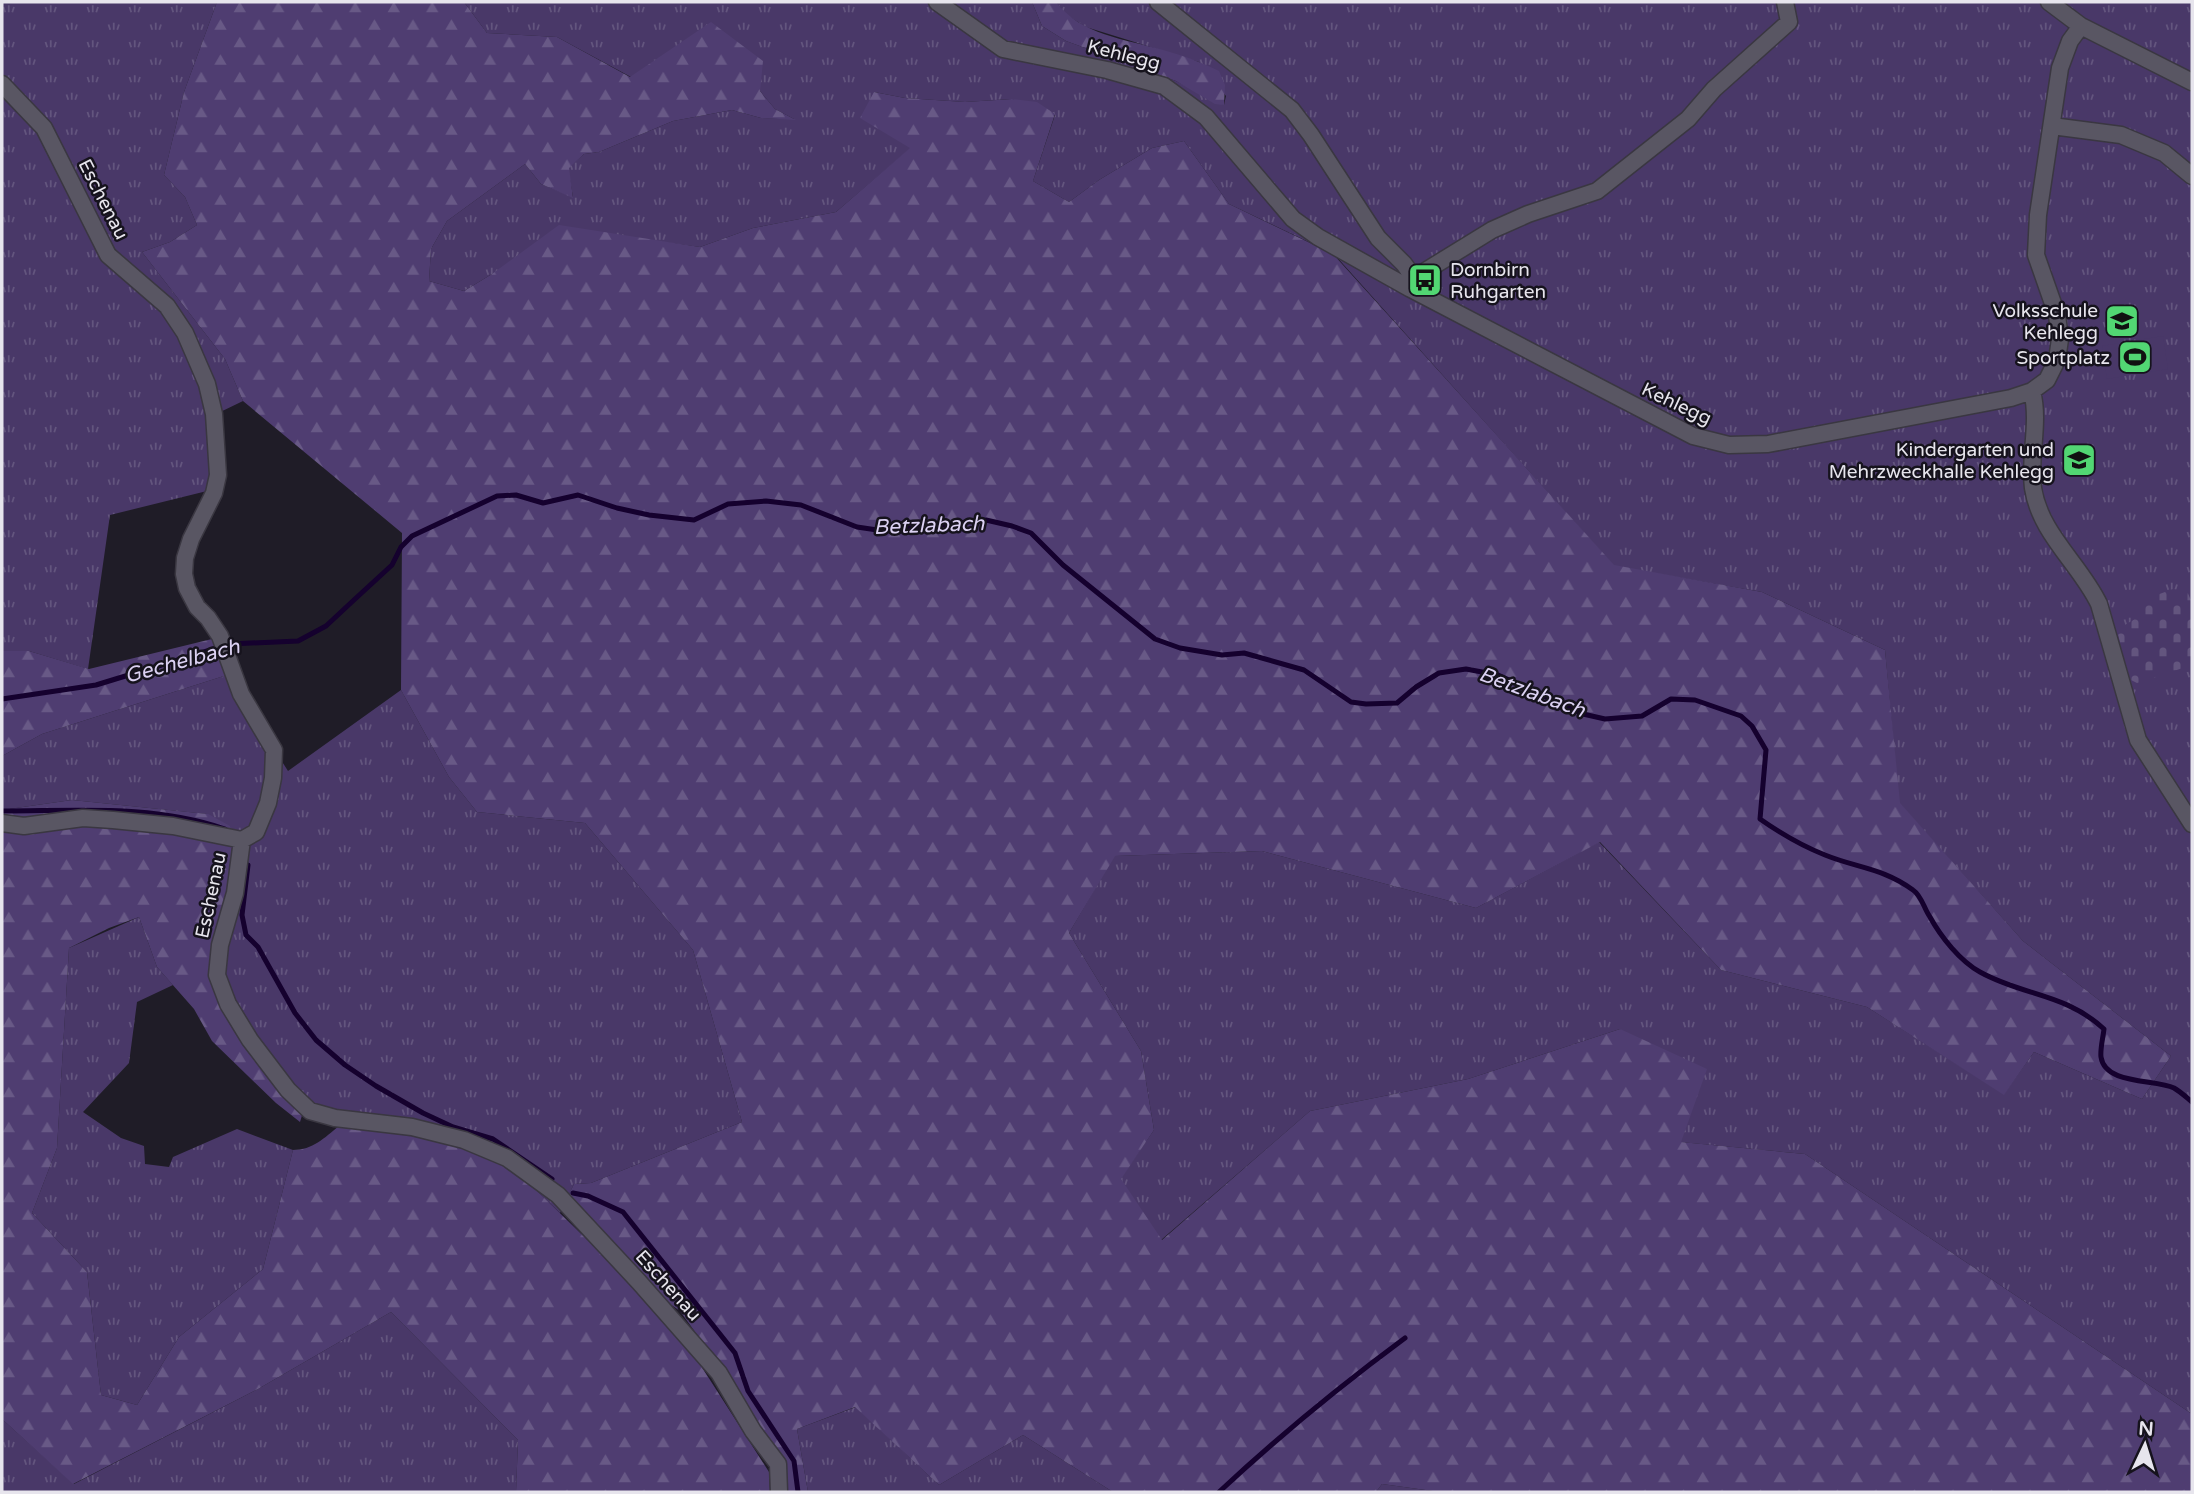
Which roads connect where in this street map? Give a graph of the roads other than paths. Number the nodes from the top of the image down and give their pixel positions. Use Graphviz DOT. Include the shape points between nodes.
graph roads {
  1 [pos="937,2"];
  2 [pos="1158,2"];
  3 [pos="1785,2"];
  4 [pos="2057,5"];
  5 [pos="2081,26"];
  6 [pos="2192,82"];
  7 [pos="2,84"];
  8 [pos="2052,126"];
  9 [pos="2192,176"];
  10 [pos="1412,283"];
  11 [pos="2032,391"];
  12 [pos="2,823"];
  13 [pos="2192,824"];
  14 [pos="242,840"];
  15 [pos="779,1492"];
  1 -- 10 [label="street, Kehlegg" via="1003,49 1164,86 1206,117 1293,219 1318,237"];
  2 -- 10 [label="street, Kehlegg" via="1292,110 1378,238 1404,264"];
  3 -- 10 [label="street" via="1788,22 1688,119 1597,191 1492,230"];
  4 -- 5 [label="street"];
  5 -- 6 [label="street"];
  5 -- 8 [label="street" via="2060,68"];
  7 -- 14 [label="street, Eschenau" via="44,128 108,255 167,306 207,384 215,414 218,475 215,493 191,539 184,574 197,607 220,636 241,694 274,750 268,803 256,832"];
  8 -- 9 [label="street" via="2121,135 2164,153"];
  8 -- 11 [label="street" via="2036,255 2057,315 2060,339 2047,380"];
  10 -- 11 [label="street, Kehlegg" via="1653,417 1729,446 1769,444"];
  11 -- 13 [label="street" via="2037,410 2032,453 2036,499 2049,532 2090,584 2099,604 2138,740"];
  12 -- 14 [label="street" via="24,826 83,818 113,820"];
  14 -- 15 [label="street, Eschenau" via="217,975 233,1013 288,1090 310,1111 464,1140 507,1158 558,1195 719,1373 778,1464"];
}
